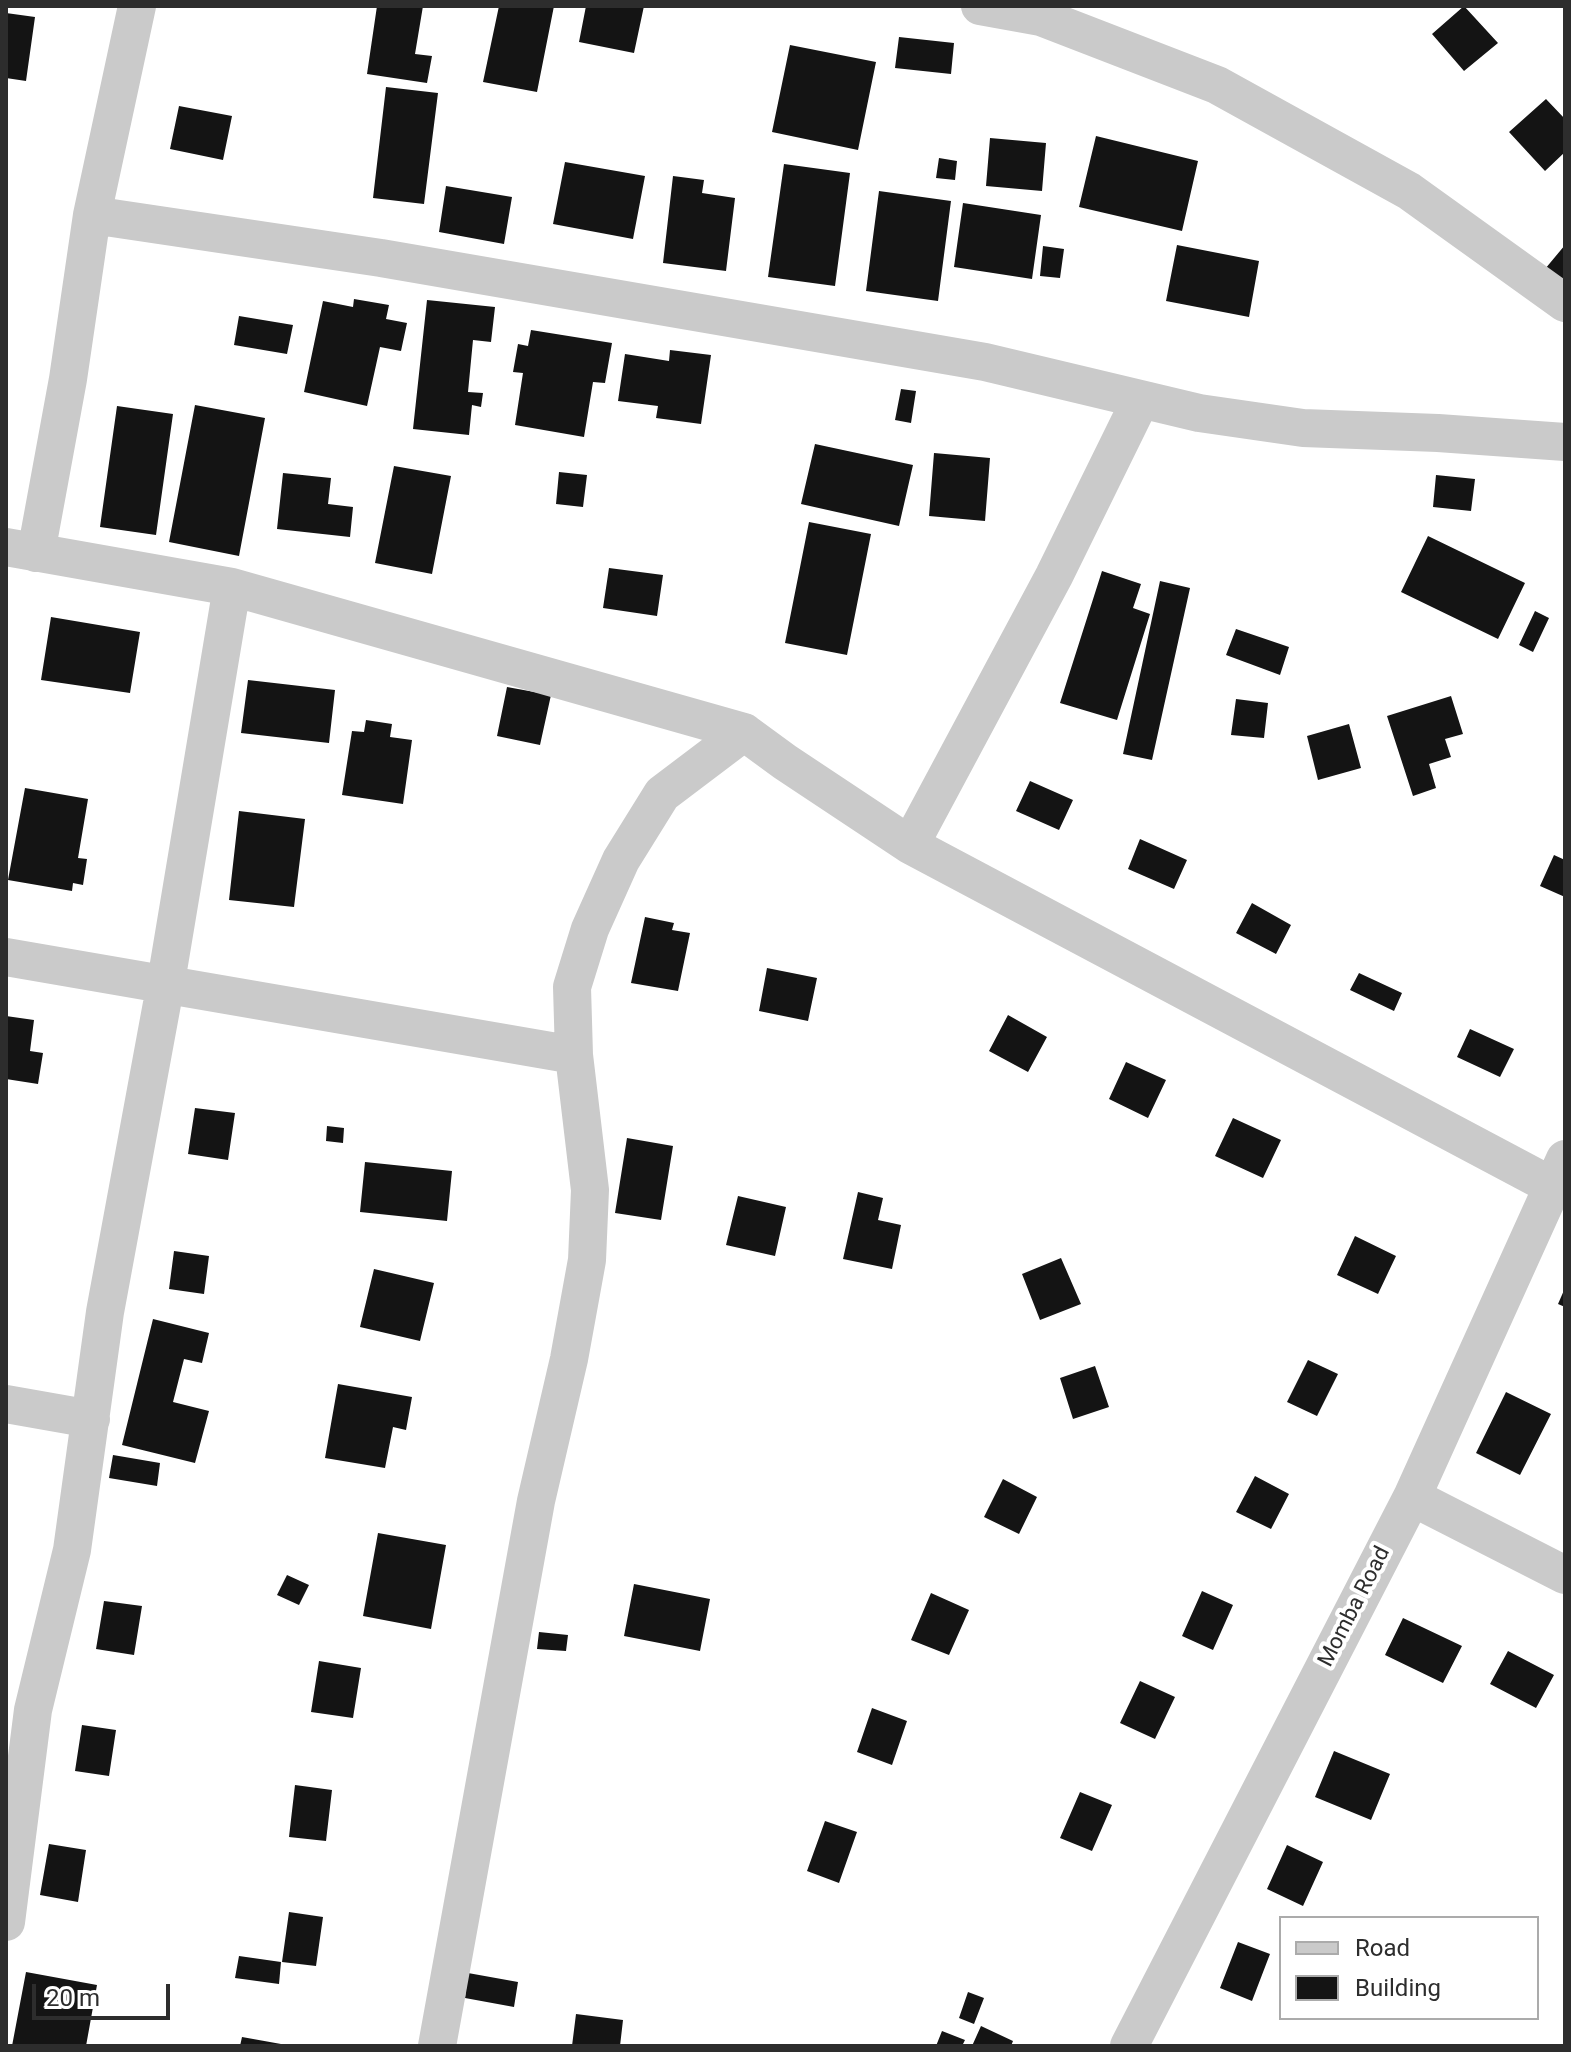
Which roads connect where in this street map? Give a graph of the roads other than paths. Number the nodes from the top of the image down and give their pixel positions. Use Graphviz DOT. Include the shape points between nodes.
graph roads {
  1 [pos="137,6"];
  2 [pos="980,6"];
  3 [pos="92,215"];
  4 [pos="1565,303"];
  5 [pos="1140,401"];
  6 [pos="1565,442"];
  7 [pos="21,550"];
  8 [pos="232,587"];
  9 [pos="744,732"];
  10 [pos="910,845"];
  11 [pos="6,957"];
  12 [pos="166,982"];
  13 [pos="574,1055"];
  14 [pos="1558,1172"];
  15 [pos="6,1404"];
  16 [pos="91,1419"];
  17 [pos="1412,1497"];
  18 [pos="1565,1575"];
  19 [pos="13,1826"];
  20 [pos="6,1922"];
  21 [pos="437,2046"];
  22 [pos="1129,2046"];
  1 -- 3 [label="street"];
  2 -- 4 [label="street" via="1041,17 1217,85 1409,191"];
  3 -- 5 [label="street" via="381,258 985,362"];
  3 -- 7 [label="street" via="68,379"];
  5 -- 6 [label="street" via="1303,428"];
  5 -- 10 [label="street" via="1054,576"];
  7 -- 8 [label="street"];
  8 -- 9 [label="street"];
  8 -- 12 [label="street"];
  9 -- 10 [label="street"];
  9 -- 13 [label="street" via="662,794 621,860 590,929 572,987"];
  10 -- 14 [label="street"];
  11 -- 12 [label="street"];
  12 -- 13 [label="street"];
  12 -- 16 [label="street"];
  13 -- 21 [label="street" via="590,1190 587,1260 536,1501"];
  14 -- 17 [label="street, Momba Road"];
  15 -- 16 [label="street"];
  16 -- 19 [label="street" via="72,1550 33,1710"];
  17 -- 18 [label="street"];
  17 -- 22 [label="street, Momba Road"];
  19 -- 20 [label="street"];
}
